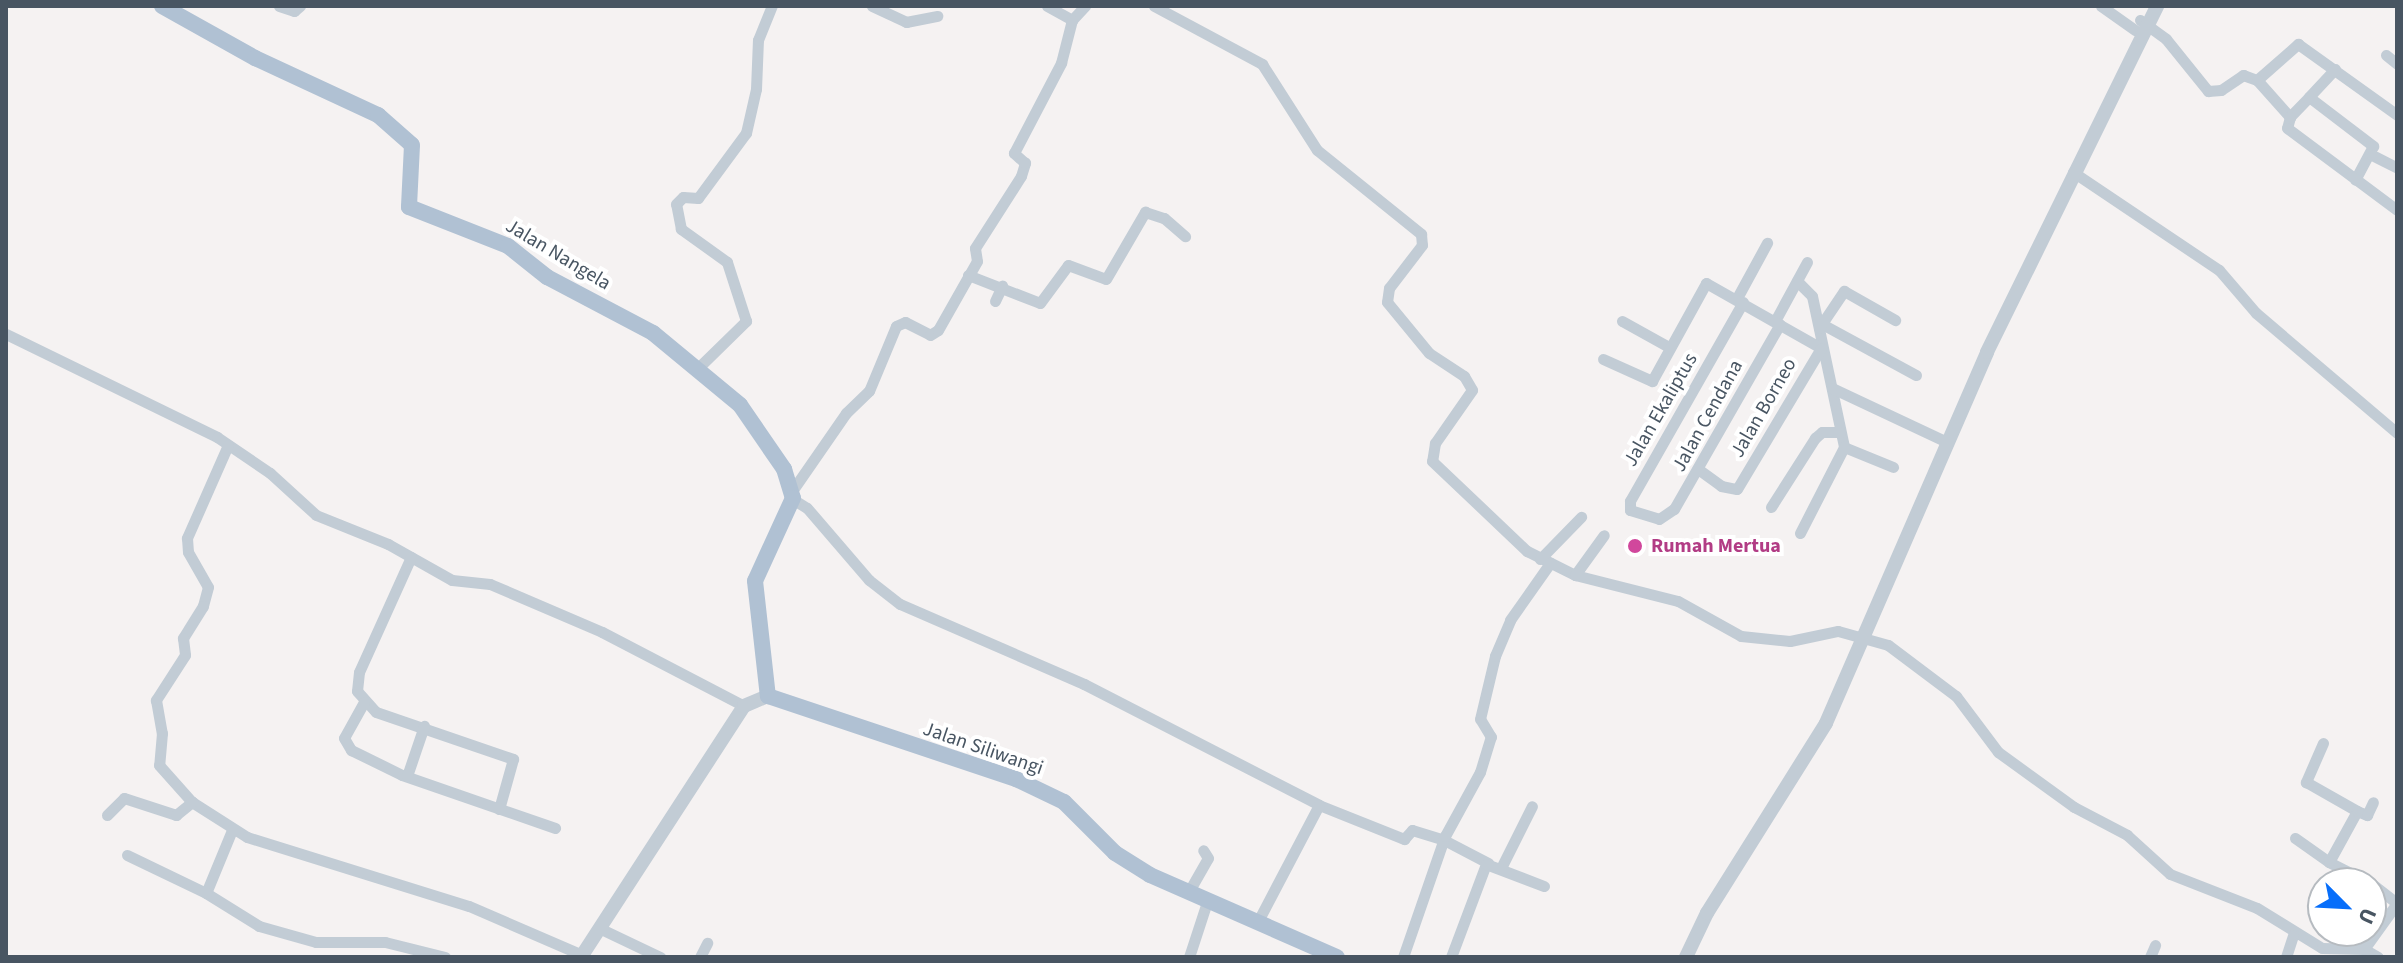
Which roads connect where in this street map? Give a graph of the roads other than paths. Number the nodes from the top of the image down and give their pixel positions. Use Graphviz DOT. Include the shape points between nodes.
graph roads {
  1 [pos="162,6"];
  2 [pos="279,6"];
  3 [pos="300,6"];
  4 [pos="772,6"];
  5 [pos="872,6"];
  6 [pos="1047,6"];
  7 [pos="1085,6"];
  8 [pos="1154,6"];
  9 [pos="2101,6"];
  10 [pos="2148,6"];
  11 [pos="2157,6"];
  12 [pos="937,16"];
  13 [pos="1072,20"];
  14 [pos="2141,25"];
  15 [pos="2386,55"];
  16 [pos="2397,64"];
  17 [pos="2335,69"];
  18 [pos="2257,80"];
  19 [pos="2309,97"];
  20 [pos="2397,115"];
  21 [pos="2290,117"];
  22 [pos="2372,155"];
  23 [pos="2397,168"];
  24 [pos="2073,172"];
  25 [pos="2355,180"];
  26 [pos="2397,210"];
  27 [pos="2040,233"];
  28 [pos="1185,236"];
  29 [pos="1767,243"];
  30 [pos="1807,262"];
  31 [pos="968,275"];
  32 [pos="1797,281"];
  33 [pos="1002,286"];
  34 [pos="1740,300"];
  35 [pos="995,301"];
  36 [pos="1895,320"];
  37 [pos="1622,321"];
  38 [pos="1778,323"];
  39 [pos="1821,326"];
  40 [pos="6,334"];
  41 [pos="1667,346"];
  42 [pos="1821,348"];
  43 [pos="1603,359"];
  44 [pos="699,367"];
  45 [pos="1916,375"];
  46 [pos="1832,388"];
  47 [pos="1840,432"];
  48 [pos="2397,433"];
  49 [pos="1943,441"];
  50 [pos="228,445"];
  51 [pos="1844,447"];
  52 [pos="1893,467"];
  53 [pos="1698,469"];
  54 [pos="793,495"];
  55 [pos="1771,507"];
  56 [pos="1581,517"];
  57 [pos="1659,519"];
  58 [pos="1800,533"];
  59 [pos="1604,535"];
  60 [pos="411,557"];
  61 [pos="1545,561"];
  62 [pos="1575,575"];
  63 [pos="1862,634"];
  64 [pos="768,696"];
  65 [pos="364,702"];
  66 [pos="744,706"];
  67 [pos="424,726"];
  68 [pos="2323,743"];
  69 [pos="407,776"];
  70 [pos="192,802"];
  71 [pos="2373,802"];
  72 [pos="1319,805"];
  73 [pos="1532,806"];
  74 [pos="499,809"];
  75 [pos="2357,811"];
  76 [pos="107,815"];
  77 [pos="555,828"];
  78 [pos="232,830"];
  79 [pos="2295,838"];
  80 [pos="1444,840"];
  81 [pos="1203,850"];
  82 [pos="127,855"];
  83 [pos="2329,862"];
  84 [pos="1488,863"];
  85 [pos="2339,867"];
  86 [pos="1501,868"];
  87 [pos="1544,886"];
  88 [pos="206,893"];
  89 [pos="1188,893"];
  90 [pos="2387,895"];
  91 [pos="1207,902"];
  92 [pos="2387,917"];
  93 [pos="1257,923"];
  94 [pos="599,928"];
  95 [pos="2293,935"];
  96 [pos="707,943"];
  97 [pos="2364,949"];
  98 [pos="581,956"];
  99 [pos="445,957"];
  100 [pos="660,957"];
  101 [pos="700,957"];
  102 [pos="1189,957"];
  103 [pos="1337,957"];
  104 [pos="1403,957"];
  105 [pos="1451,957"];
  106 [pos="1683,957"];
  107 [pos="2286,957"];
  108 [pos="2378,957"];
  1 -- 44 [label="main road, Jalan Nangela" via="255,58 378,115 412,145 409,207 508,246 547,277 653,333"];
  2 -- 3 [label="street" via="294,11"];
  4 -- 44 [label="street" via="758,40 756,89 746,133 698,198 683,197 676,204 681,229 727,262 746,321"];
  5 -- 12 [label="street" via="906,22"];
  6 -- 13 [label="street"];
  7 -- 13 [label="street"];
  8 -- 61 [label="street" via="1262,64 1317,150 1421,234 1422,245 1389,288 1387,302 1429,353 1464,376 1472,390 1435,443 1432,461"];
  9 -- 14 [label="street"];
  10 -- 14 [label="street"];
  11 -- 14 [label="street"];
  13 -- 31 [label="street" via="1061,63 1014,153 1025,163 1021,176 975,248 977,260"];
  14 -- 18 [label="street" via="2208,91 2221,90 2243,75"];
  14 -- 24 [label="street"];
  14 -- 27 [label="street"];
  15 -- 16 [label="street"];
  17 -- 18 [label="street" via="2298,44"];
  17 -- 19 [label="street"];
  17 -- 20 [label="street"];
  18 -- 21 [label="street"];
  19 -- 21 [label="street"];
  19 -- 22 [label="street" via="2373,146"];
  21 -- 25 [label="street" via="2287,128"];
  22 -- 23 [label="street"];
  22 -- 25 [label="street"];
  24 -- 27 [label="street"];
  24 -- 48 [label="street" via="2219,270 2256,313"];
  25 -- 26 [label="street"];
  27 -- 49 [label="street"];
  28 -- 33 [label="street" via="1164,218 1145,212 1104,280 1068,265 1040,303"];
  29 -- 34 [label="street"];
  30 -- 32 [label="street, Jalan Cendana"];
  31 -- 33 [label="street"];
  31 -- 54 [label="street" via="936,333 902,322 896,326 869,391 852,405"];
  32 -- 38 [label="street, Jalan Cendana"];
  32 -- 39 [label="street" via="1808,288"];
  33 -- 35 [label="street"];
  34 -- 38 [label="street"];
  34 -- 41 [label="street" via="1712,283 1702,285"];
  34 -- 57 [label="street, Jalan Ekaliptus" via="1630,501 1630,510"];
  36 -- 39 [label="street" via="1844,291"];
  37 -- 41 [label="street"];
  38 -- 42 [label="street"];
  38 -- 53 [label="street, Jalan Cendana"];
  39 -- 42 [label="street"];
  39 -- 45 [label="street"];
  40 -- 50 [label="street"];
  41 -- 43 [label="street" via="1647,382"];
  42 -- 46 [label="street"];
  42 -- 53 [label="street, Jalan Borneo" via="1737,489 1721,486"];
  44 -- 54 [label="main road, Jalan Nangela" via="760,429"];
  46 -- 47 [label="street"];
  46 -- 49 [label="street"];
  47 -- 51 [label="street"];
  47 -- 55 [label="street" via="1822,432 1815,438"];
  49 -- 63 [label="street"];
  50 -- 60 [label="street" via="316,515"];
  50 -- 70 [label="street" via="186,545 208,583 203,606 183,638 185,655 155,705 162,733 158,762"];
  51 -- 52 [label="street"];
  51 -- 58 [label="street"];
  53 -- 57 [label="street, Jalan Cendana" via="1674,509"];
  54 -- 64 [label="main road" via="755,581"];
  54 -- 72 [label="street" via="869,580 900,604 1084,684"];
  56 -- 61 [label="street"];
  59 -- 62 [label="street"];
  60 -- 65 [label="street" via="357,679"];
  60 -- 66 [label="street" via="452,580 490,584 544,606"];
  61 -- 62 [label="street"];
  61 -- 80 [label="street" via="1495,656 1480,719 1491,737 1480,772"];
  62 -- 63 [label="street" via="1678,601 1725,630 1761,641"];
  63 -- 95 [label="street" via="1939,680 1989,743 2064,801 2127,835 2170,874 2257,908"];
  63 -- 106 [label="street" via="1807,740 1726,867"];
  64 -- 66 [label="street"];
  64 -- 89 [label="main road, Jalan Siliwangi" via="1041,790 1072,808 1127,862"];
  65 -- 67 [label="street" via="376,712"];
  65 -- 69 [label="street" via="346,731 347,745"];
  66 -- 94 [label="street"];
  67 -- 69 [label="street"];
  67 -- 74 [label="street" via="513,759"];
  68 -- 75 [label="street" via="2306,782"];
  69 -- 74 [label="street"];
  70 -- 76 [label="street" via="176,815 124,798"];
  70 -- 78 [label="street"];
  71 -- 75 [label="street" via="2367,815"];
  72 -- 80 [label="street" via="1404,839 1412,830"];
  72 -- 93 [label="street"];
  73 -- 86 [label="street"];
  74 -- 77 [label="street"];
  75 -- 83 [label="street"];
  78 -- 88 [label="street"];
  78 -- 98 [label="street" via="469,906"];
  79 -- 83 [label="street"];
  80 -- 84 [label="street"];
  80 -- 104 [label="street"];
  81 -- 89 [label="street" via="1208,858"];
  82 -- 88 [label="street"];
  83 -- 85 [label="street"];
  84 -- 86 [label="street"];
  84 -- 105 [label="street"];
  86 -- 87 [label="street"];
  88 -- 99 [label="street" via="278,933 316,942 385,942"];
  89 -- 91 [label="main road, Jalan Siliwangi"];
  90 -- 92 [label="street" via="2397,903"];
  91 -- 93 [label="main road, Jalan Siliwangi"];
  91 -- 102 [label="street"];
  93 -- 103 [label="main road, Jalan Siliwangi"];
  94 -- 98 [label="street"];
  94 -- 100 [label="street"];
  95 -- 97 [label="street" via="2340,952"];
  95 -- 107 [label="street"];
  96 -- 101 [label="street"];
  97 -- 108 [label="street"];
}
